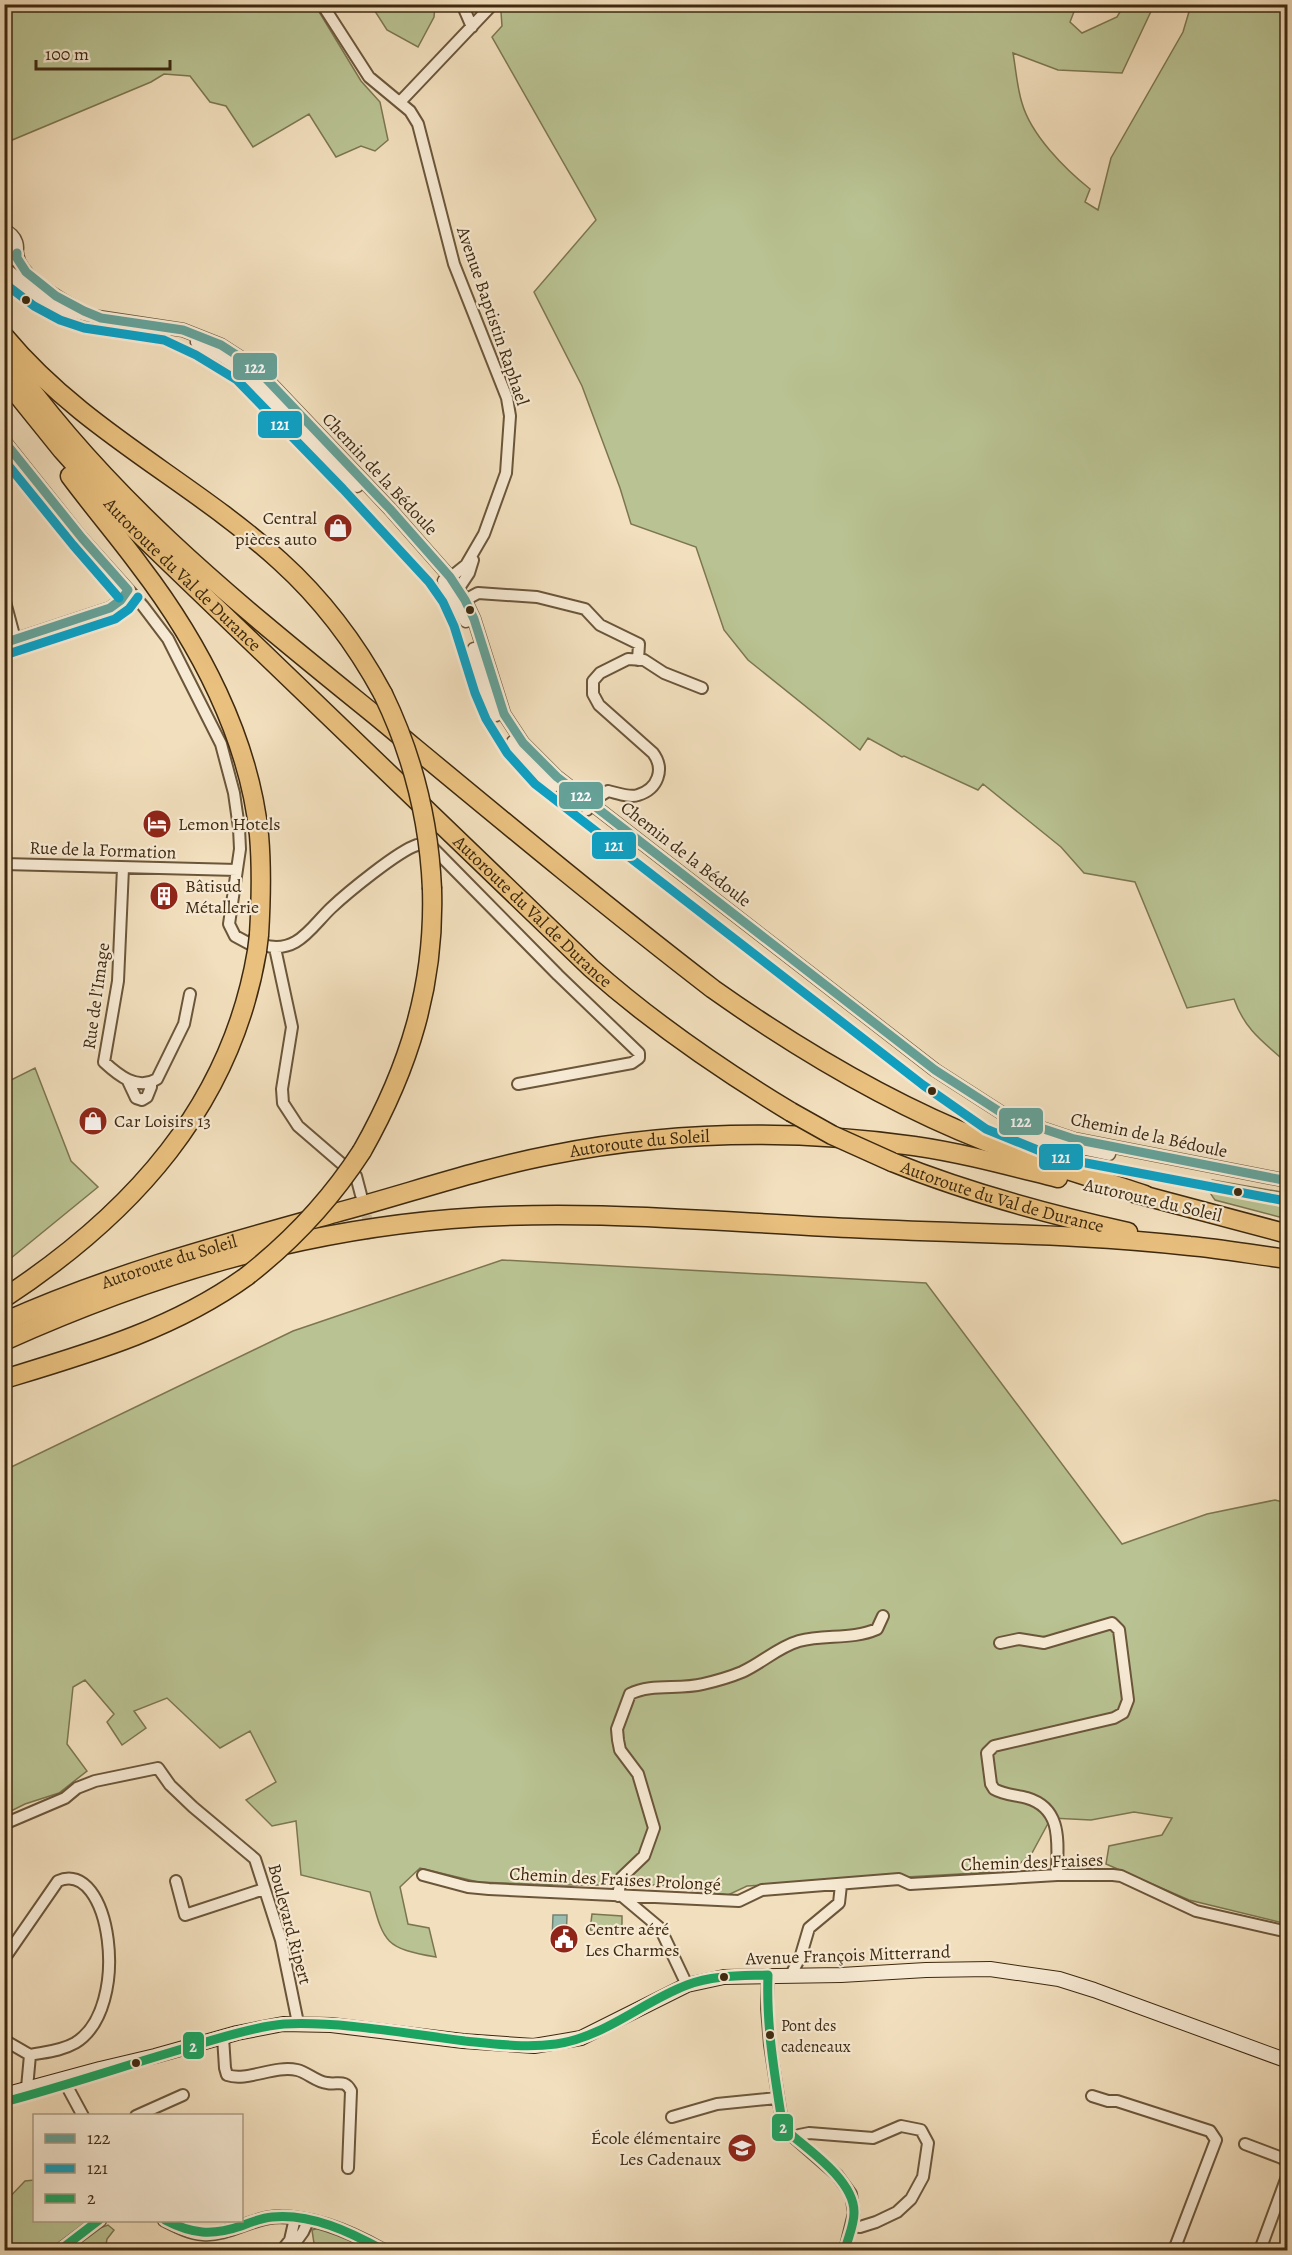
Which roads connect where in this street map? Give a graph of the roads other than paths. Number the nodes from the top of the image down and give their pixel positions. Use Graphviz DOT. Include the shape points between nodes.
graph roads {
  1 [pos="322,4"];
  2 [pos="462,4"];
  3 [pos="493,4"];
  4 [pos="472,27"];
  5 [pos="400,102"];
  6 [pos="4,230"];
  7 [pos="17,253"];
  8 [pos="4,267"];
  9 [pos="101,318"];
  10 [pos="4,336"];
  11 [pos="4,353"];
  12 [pos="4,378"];
  13 [pos="4,392"];
  14 [pos="4,440"];
  15 [pos="478,546"];
  16 [pos="448,580"];
  17 [pos="128,590"];
  18 [pos="459,595"];
  19 [pos="4,598"];
  20 [pos="10,641"];
  21 [pos="638,660"];
  22 [pos="702,688"];
  23 [pos="590,807"];
  24 [pos="4,864"];
  25 [pos="123,868"];
  26 [pos="237,870"];
  27 [pos="257,944"];
  28 [pos="275,948"];
  29 [pos="190,994"];
  30 [pos="128,1081"];
  31 [pos="151,1082"];
  32 [pos="518,1084"];
  33 [pos="1287,1181"];
  34 [pos="1287,1189"];
  35 [pos="361,1195"];
  36 [pos="1145,1196"];
  37 [pos="1287,1234"];
  38 [pos="1188,1245"];
  39 [pos="1287,1259"];
  40 [pos="4,1298"];
  41 [pos="4,1322"];
  42 [pos="4,1341"];
  43 [pos="4,1379"];
  44 [pos="883,1616"];
  45 [pos="1000,1643"];
  46 [pos="4,1824"];
  47 [pos="423,1875"];
  48 [pos="1057,1875"];
  49 [pos="176,1881"];
  50 [pos="841,1885"];
  51 [pos="264,1889"];
  52 [pos="620,1896"];
  53 [pos="1287,1932"];
  54 [pos="4,1959"];
  55 [pos="768,1975"];
  56 [pos="791,1975"];
  57 [pos="687,1985"];
  58 [pos="298,2023"];
  59 [pos="223,2037"];
  60 [pos="4,2040"];
  61 [pos="30,2055"];
  62 [pos="1287,2061"];
  63 [pos="65,2082"];
  64 [pos="27,2088"];
  65 [pos="4,2095"];
  66 [pos="183,2095"];
  67 [pos="1092,2096"];
  68 [pos="777,2098"];
  69 [pos="4,2102"];
  70 [pos="82,2114"];
  71 [pos="138,2114"];
  72 [pos="672,2116"];
  73 [pos="796,2139"];
  74 [pos="1245,2144"];
  75 [pos="1287,2163"];
  76 [pos="348,2168"];
  77 [pos="1287,2174"];
  78 [pos="295,2218"];
  79 [pos="308,2221"];
  80 [pos="97,2222"];
  81 [pos="168,2222"];
  82 [pos="851,2226"];
  83 [pos="60,2250"];
  84 [pos="282,2250"];
  85 [pos="290,2250"];
  86 [pos="383,2250"];
  87 [pos="845,2250"];
  88 [pos="1174,2250"];
  89 [pos="1260,2250"];
  1 -- 5 [label="street, Avenue Baptistin Raphael" via="369,78"];
  2 -- 4 [label="street"];
  3 -- 4 [label="street"];
  4 -- 5 [label="street"];
  5 -- 15 [label="street, Avenue Baptistin Raphael" via="418,124 454,264 510,410 506,473"];
  6 -- 7 [label="street, Chemin de la Bédoule" via="14,237"];
  7 -- 8 [label="street"];
  7 -- 9 [label="street, Chemin de la Bédoule" via="26,272 44,287"];
  8 -- 9 [label="street, Chemin de la Bédoule" via="49,302"];
  9 -- 16 [label="street, Chemin de la Bédoule" via="157,326 194,341 245,371"];
  10 -- 43 [label="highway, bridge" via="79,410 227,517 289,569 343,630 383,694 404,743 420,794 430,848 432,889 429,960 417,1023 399,1077 362,1151 314,1215 248,1275 196,1309 141,1335"];
  11 -- 36 [label="highway, Autoroute du Val de Durance" via="69,439 214,584 713,989 817,1058 919,1113 986,1142"];
  12 -- 38 [label="highway, Autoroute du Val de Durance, bridge" via="125,520 591,968 690,1048 832,1134 938,1181 1029,1209"];
  13 -- 27 [label="highway" via="159,591 221,702 247,775 258,833 261,901"];
  14 -- 17 [label="street"];
  15 -- 16 [label="street, Avenue Baptistin Raphael" via="466,565"];
  15 -- 18 [label="street, Avenue Baptistin Raphael"];
  16 -- 18 [label="street, Chemin de la Bédoule"];
  17 -- 20 [label="street" via="110,608"];
  17 -- 26 [label="street" via="174,648 221,744 237,805"];
  18 -- 21 [label="street" via="537,597 585,609 600,625 639,644"];
  18 -- 23 [label="street, Chemin de la Bédoule" via="489,697 508,736 534,768"];
  19 -- 20 [label="street"];
  21 -- 22 [label="street"];
  21 -- 23 [label="street" via="627,659 600,673 593,681 593,693 598,705 653,753 660,762 660,774 649,789 635,796 608,791"];
  23 -- 33 [label="street, Chemin de la Bédoule" via="935,1070 1008,1117 1074,1139"];
  23 -- 34 [label="street, Chemin de la Bédoule" via="930,1075 992,1118 1078,1148"];
  24 -- 25 [label="street, Rue de la Formation"];
  25 -- 26 [label="street, Rue de la Formation"];
  25 -- 30 [label="street, Rue de l’Image" via="117,988 104,1059"];
  26 -- 27 [label="street" via="229,924 239,939"];
  27 -- 28 [label="street"];
  27 -- 40 [label="highway" via="248,993 234,1037 183,1134 143,1184 108,1219"];
  28 -- 32 [label="street" via="301,939 344,896 401,854 418,845 433,848 639,1053 632,1063"];
  28 -- 35 [label="street" via="292,1027 283,1103 298,1126 356,1176"];
  29 -- 31 [label="street, Rue de l’Image" via="184,1024 161,1073"];
  30 -- 31 [label="street"];
  30 -- 31 [label="street, Rue de l’Image" via="136,1098 142,1100 147,1097"];
  36 -- 37 [label="highway, Autoroute du Soleil"];
  36 -- 41 [label="highway, Autoroute du Soleil" via="952,1152 873,1141 756,1134 655,1140 524,1160 228,1242 91,1286"];
  38 -- 39 [label="highway, Autoroute du Soleil"];
  38 -- 42 [label="highway, Autoroute du Soleil" via="576,1215 453,1219 335,1234 202,1265 95,1301"];
  44 -- 52 [label="street" via="877,1629 866,1634 798,1641 724,1678 677,1689 647,1688 630,1694 617,1729 618,1740 620,1750 638,1774 654,1828 644,1856 621,1878"];
  45 -- 48 [label="street" via="1019,1639 1044,1643 1112,1623 1119,1630 1128,1700 1123,1713 994,1746 987,1752 994,1789 1038,1803 1056,1824"];
  46 -- 51 [label="street, Boulevard Ripert" via="95,1781 158,1768 193,1808 252,1855"];
  47 -- 52 [label="street, Chemin des Fraises Prolongé" via="478,1888"];
  48 -- 50 [label="street, Chemin des Fraises" via="910,1884 899,1879"];
  48 -- 53 [label="street, Chemin des Fraises" via="1121,1876 1196,1911"];
  49 -- 51 [label="street" via="185,1915"];
  50 -- 52 [label="street, Chemin des Fraises Prolongé" via="762,1890 739,1901"];
  50 -- 56 [label="street" via="839,1903 809,1928"];
  51 -- 58 [label="street, Boulevard Ripert" via="281,1940"];
  52 -- 57 [label="street" via="660,1928"];
  54 -- 61 [label="street" via="58,1881 74,1878 87,1886 101,1910 110,1942 107,1991 87,2033 56,2050"];
  55 -- 56 [label="main road, Avenue François Mitterrand"];
  55 -- 57 [label="main road, Avenue François Mitterrand" via="724,1977"];
  55 -- 68 [label="street" via="768,2019"];
  56 -- 62 [label="main road, Avenue François Mitterrand" via="990,1969 1059,1979"];
  57 -- 58 [label="main road, Avenue François Mitterrand" via="581,2038 534,2046"];
  58 -- 59 [label="main road, Avenue François Mitterrand"];
  59 -- 63 [label="main road, Avenue François Mitterrand"];
  59 -- 76 [label="street" via="227,2074 235,2077 297,2070 328,2084 348,2085"];
  60 -- 61 [label="street"];
  61 -- 64 [label="street"];
  63 -- 64 [label="main road, Avenue François Mitterrand"];
  63 -- 69 [label="main road, Avenue François Mitterrand"];
  63 -- 70 [label="street"];
  64 -- 65 [label="main road, Avenue François Mitterrand"];
  66 -- 71 [label="street"];
  67 -- 88 [label="street" via="1210,2131 1216,2140"];
  68 -- 72 [label="street" via="717,2104"];
  68 -- 73 [label="street" via="783,2128"];
  73 -- 82 [label="street" via="851,2194"];
  73 -- 82 [label="street" via="809,2133 873,2138 901,2126 921,2130 928,2143 923,2177 912,2199 882,2219"];
  74 -- 75 [label="street"];
  77 -- 89 [label="street"];
  78 -- 79 [label="street"];
  78 -- 81 [label="street" via="262,2219 204,2235"];
  78 -- 84 [label="street" via="290,2240"];
  79 -- 85 [label="street"];
  79 -- 86 [label="street" via="322,2223"];
  80 -- 83 [label="street"];
  82 -- 87 [label="street"];
}
